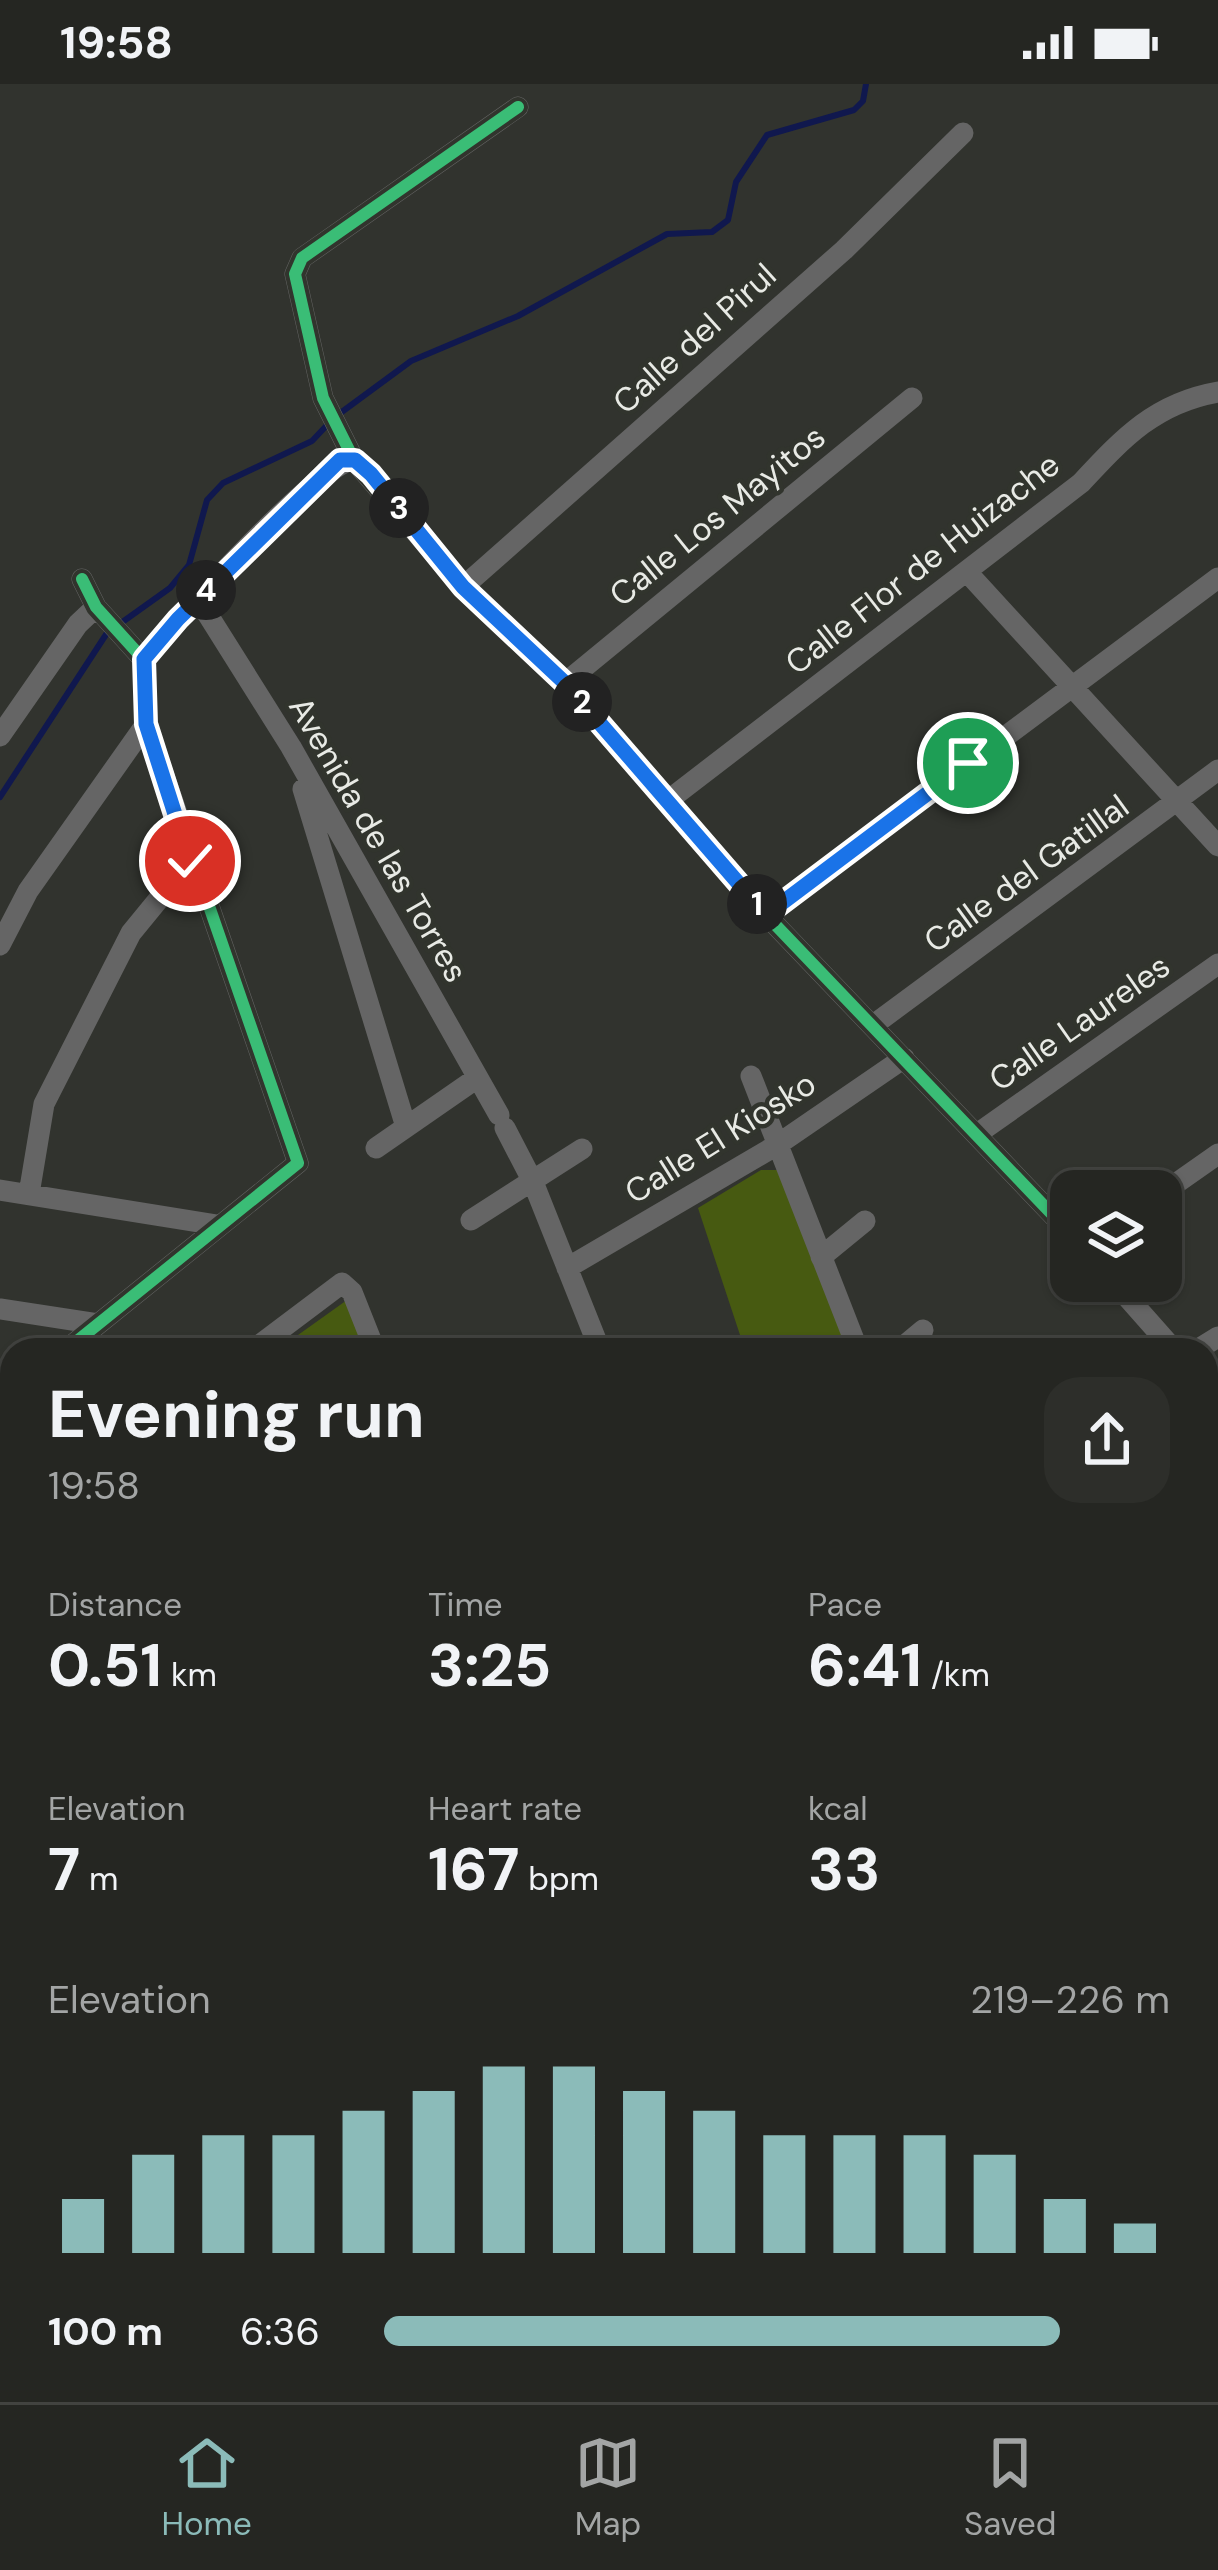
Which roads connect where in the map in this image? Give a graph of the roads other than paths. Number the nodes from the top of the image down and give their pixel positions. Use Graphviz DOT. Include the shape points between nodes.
graph roads {
  1 [pos="518,106"];
  2 [pos="963,133"];
  3 [pos="1218,392"];
  4 [pos="911,398"];
  5 [pos="355,460"];
  6 [pos="967,572"];
  7 [pos="1218,578"];
  8 [pos="82,579"];
  9 [pos="463,587"];
  10 [pos="198,598"];
  11 [pos="96,607"];
  12 [pos="144,659"];
  13 [pos="565,683"];
  14 [pos="1069,687"];
  15 [pos="146,724"];
  16 [pos="0,736"];
  17 [pos="291,747"];
  18 [pos="1218,770"];
  19 [pos="670,799"];
  20 [pos="1179,802"];
  21 [pos="1218,846"];
  22 [pos="190,861"];
  23 [pos="766,915"];
  24 [pos="0,945"];
  25 [pos="1218,964"];
  26 [pos="872,1026"];
  27 [pos="904,1058"];
  28 [pos="751,1076"];
  29 [pos="478,1078"];
  30 [pos="406,1127"];
  31 [pos="977,1134"];
  32 [pos="777,1145"];
  33 [pos="376,1148"];
  34 [pos="582,1149"];
  35 [pos="1218,1154"];
  36 [pos="1182,1179"];
  37 [pos="533,1182"];
  38 [pos="0,1190"];
  39 [pos="29,1194"];
  40 [pos="1050,1212"];
  41 [pos="471,1220"];
  42 [pos="865,1222"];
  43 [pos="218,1225"];
  44 [pos="821,1257"];
  45 [pos="567,1268"];
  46 [pos="1132,1302"];
  47 [pos="0,1309"];
  48 [pos="98,1324"];
  49 [pos="923,1330"];
  50 [pos="81,1338"];
  51 [pos="268,1338"];
  52 [pos="370,1338"];
  53 [pos="595,1338"];
  54 [pos="853,1338"];
  55 [pos="913,1338"];
  56 [pos="1163,1338"];
  1 -- 5 [label="street" via="302,258 295,274 323,398"];
  2 -- 9 [label="street, Calle del Pirul" via="844,250"];
  3 -- 6 [label="street, Calle Flor de Huizache" via="1175,402 1132,426 1081,483"];
  4 -- 13 [label="street, Calle Los Mayitos"];
  5 -- 9 [label="street"];
  5 -- 10 [label="street" via="340,460"];
  6 -- 14 [label="street"];
  6 -- 19 [label="street, Calle Flor de Huizache"];
  7 -- 14 [label="street"];
  8 -- 11 [label="street"];
  9 -- 13 [label="street"];
  10 -- 12 [label="street"];
  10 -- 17 [label="street, Avenida de las Torres"];
  11 -- 12 [label="street"];
  11 -- 16 [label="street"];
  12 -- 15 [label="street"];
  13 -- 19 [label="street"];
  14 -- 20 [label="street"];
  14 -- 23 [label="street"];
  15 -- 22 [label="street"];
  15 -- 24 [label="street" via="28,891"];
  17 -- 29 [label="street, Avenida de las Torres"];
  17 -- 30 [label="street"];
  18 -- 20 [label="street, Calle del Gatillal"];
  19 -- 23 [label="street"];
  20 -- 21 [label="street"];
  20 -- 26 [label="street, Calle del Gatillal"];
  22 -- 39 [label="street" via="131,933 44,1104"];
  22 -- 43 [label="street" via="298,1163"];
  23 -- 26 [label="street"];
  25 -- 31 [label="street, Calle Laureles"];
  26 -- 27 [label="street"];
  27 -- 31 [label="street"];
  27 -- 32 [label="street, Calle El Kiosko"];
  28 -- 32 [label="street"];
  29 -- 30 [label="street"];
  29 -- 37 [label="street, Avenida de las Torres"];
  30 -- 33 [label="street"];
  31 -- 40 [label="street"];
  32 -- 44 [label="street"];
  32 -- 45 [label="street, Calle El Kiosko"];
  34 -- 37 [label="street"];
  35 -- 36 [label="street"];
  37 -- 41 [label="street"];
  37 -- 45 [label="street, Avenida de las Torres"];
  38 -- 39 [label="street"];
  39 -- 43 [label="street"];
  42 -- 44 [label="street"];
  43 -- 48 [label="street"];
  44 -- 54 [label="street"];
  45 -- 53 [label="street, Avenida de las Torres"];
  46 -- 56 [label="street"];
  47 -- 48 [label="street"];
  48 -- 50 [label="street"];
  49 -- 55 [label="street"];
  51 -- 52 [label="street" via="342,1283"];
}
